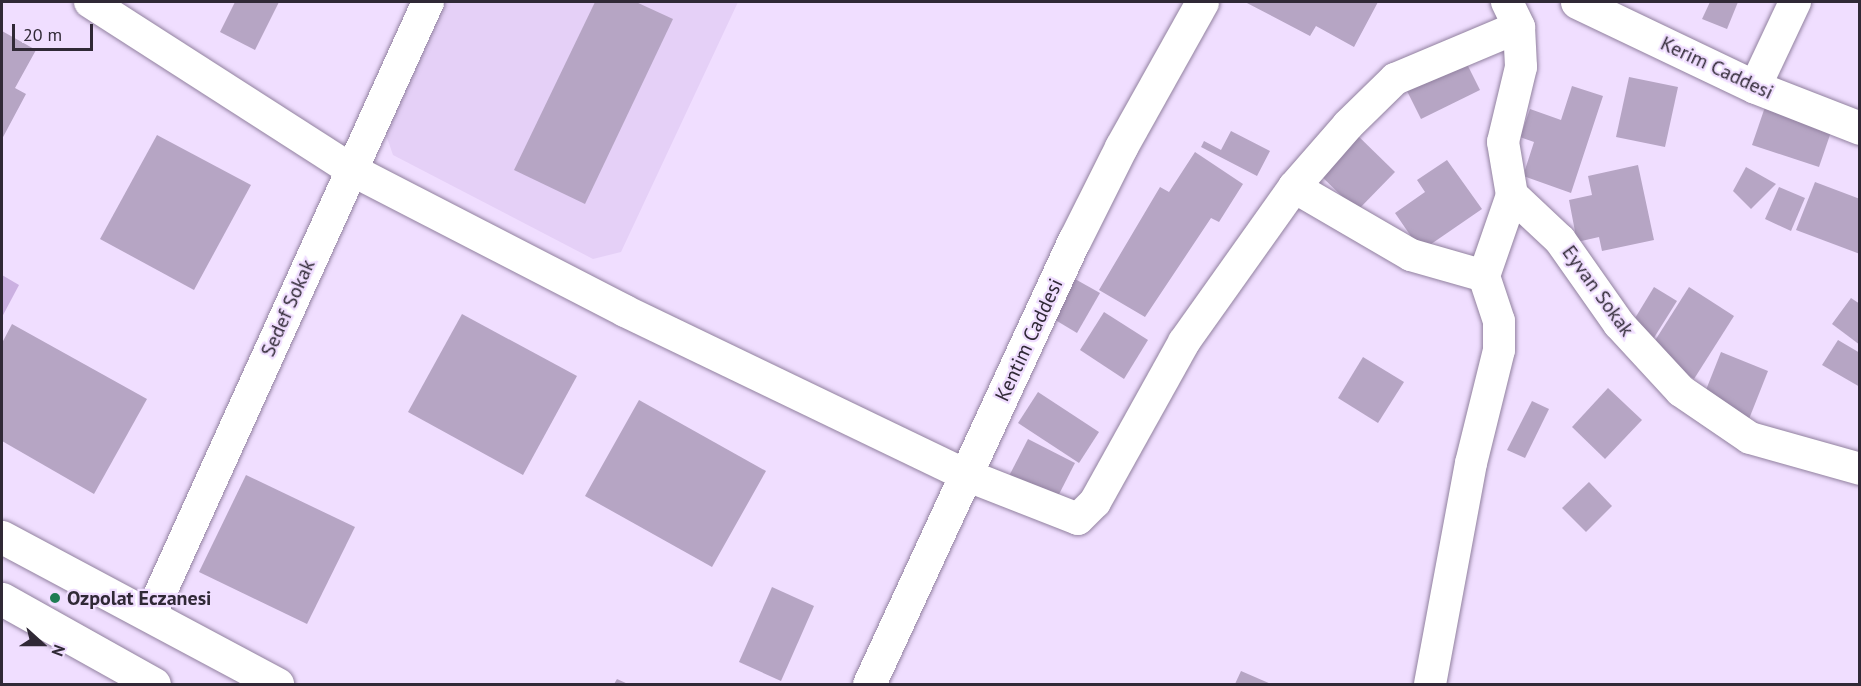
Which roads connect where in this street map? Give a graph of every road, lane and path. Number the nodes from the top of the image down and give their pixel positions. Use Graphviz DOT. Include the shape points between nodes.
graph roads {
  1 [pos="90,2"];
  2 [pos="428,2"];
  3 [pos="1202,2"];
  4 [pos="1577,2"];
  5 [pos="1795,2"];
  6 [pos="1513,14"];
  7 [pos="1755,87"];
  8 [pos="1860,128"];
  9 [pos="350,169"];
  10 [pos="1294,187"];
  11 [pos="1512,195"];
  12 [pos="1484,276"];
  13 [pos="1860,469"];
  14 [pos="966,475"];
  15 [pos="2,537"];
  16 [pos="2,599"];
  17 [pos="150,616"];
  18 [pos="154,684"];
  19 [pos="277,684"];
  20 [pos="869,684"];
  21 [pos="1430,684"];
  1 -- 9 [label="street"];
  2 -- 9 [label="street, Sedef Sokak"];
  3 -- 14 [label="street, Kentim Caddesi" via="1116,157"];
  4 -- 7 [label="street, Kerim Caddesi"];
  5 -- 7 [label="street"];
  6 -- 10 [label="street" via="1395,80 1348,125"];
  6 -- 11 [label="street" via="1521,66 1503,142"];
  7 -- 8 [label="street, Kerim Caddesi"];
  9 -- 14 [label="street" via="625,311"];
  9 -- 17 [label="street, Sedef Sokak"];
  10 -- 12 [label="street" via="1411,255"];
  10 -- 14 [label="street" via="1184,342 1095,502 1078,519"];
  11 -- 12 [label="street"];
  11 -- 13 [label="street, Eyvan Sokak" via="1560,240 1620,324 1681,391 1750,438"];
  12 -- 21 [label="street" via="1499,321 1499,350 1471,463"];
  14 -- 20 [label="street, Kentim Caddesi"];
  15 -- 17 [label="street"];
  16 -- 18 [label="street"];
  17 -- 19 [label="street"];
}
